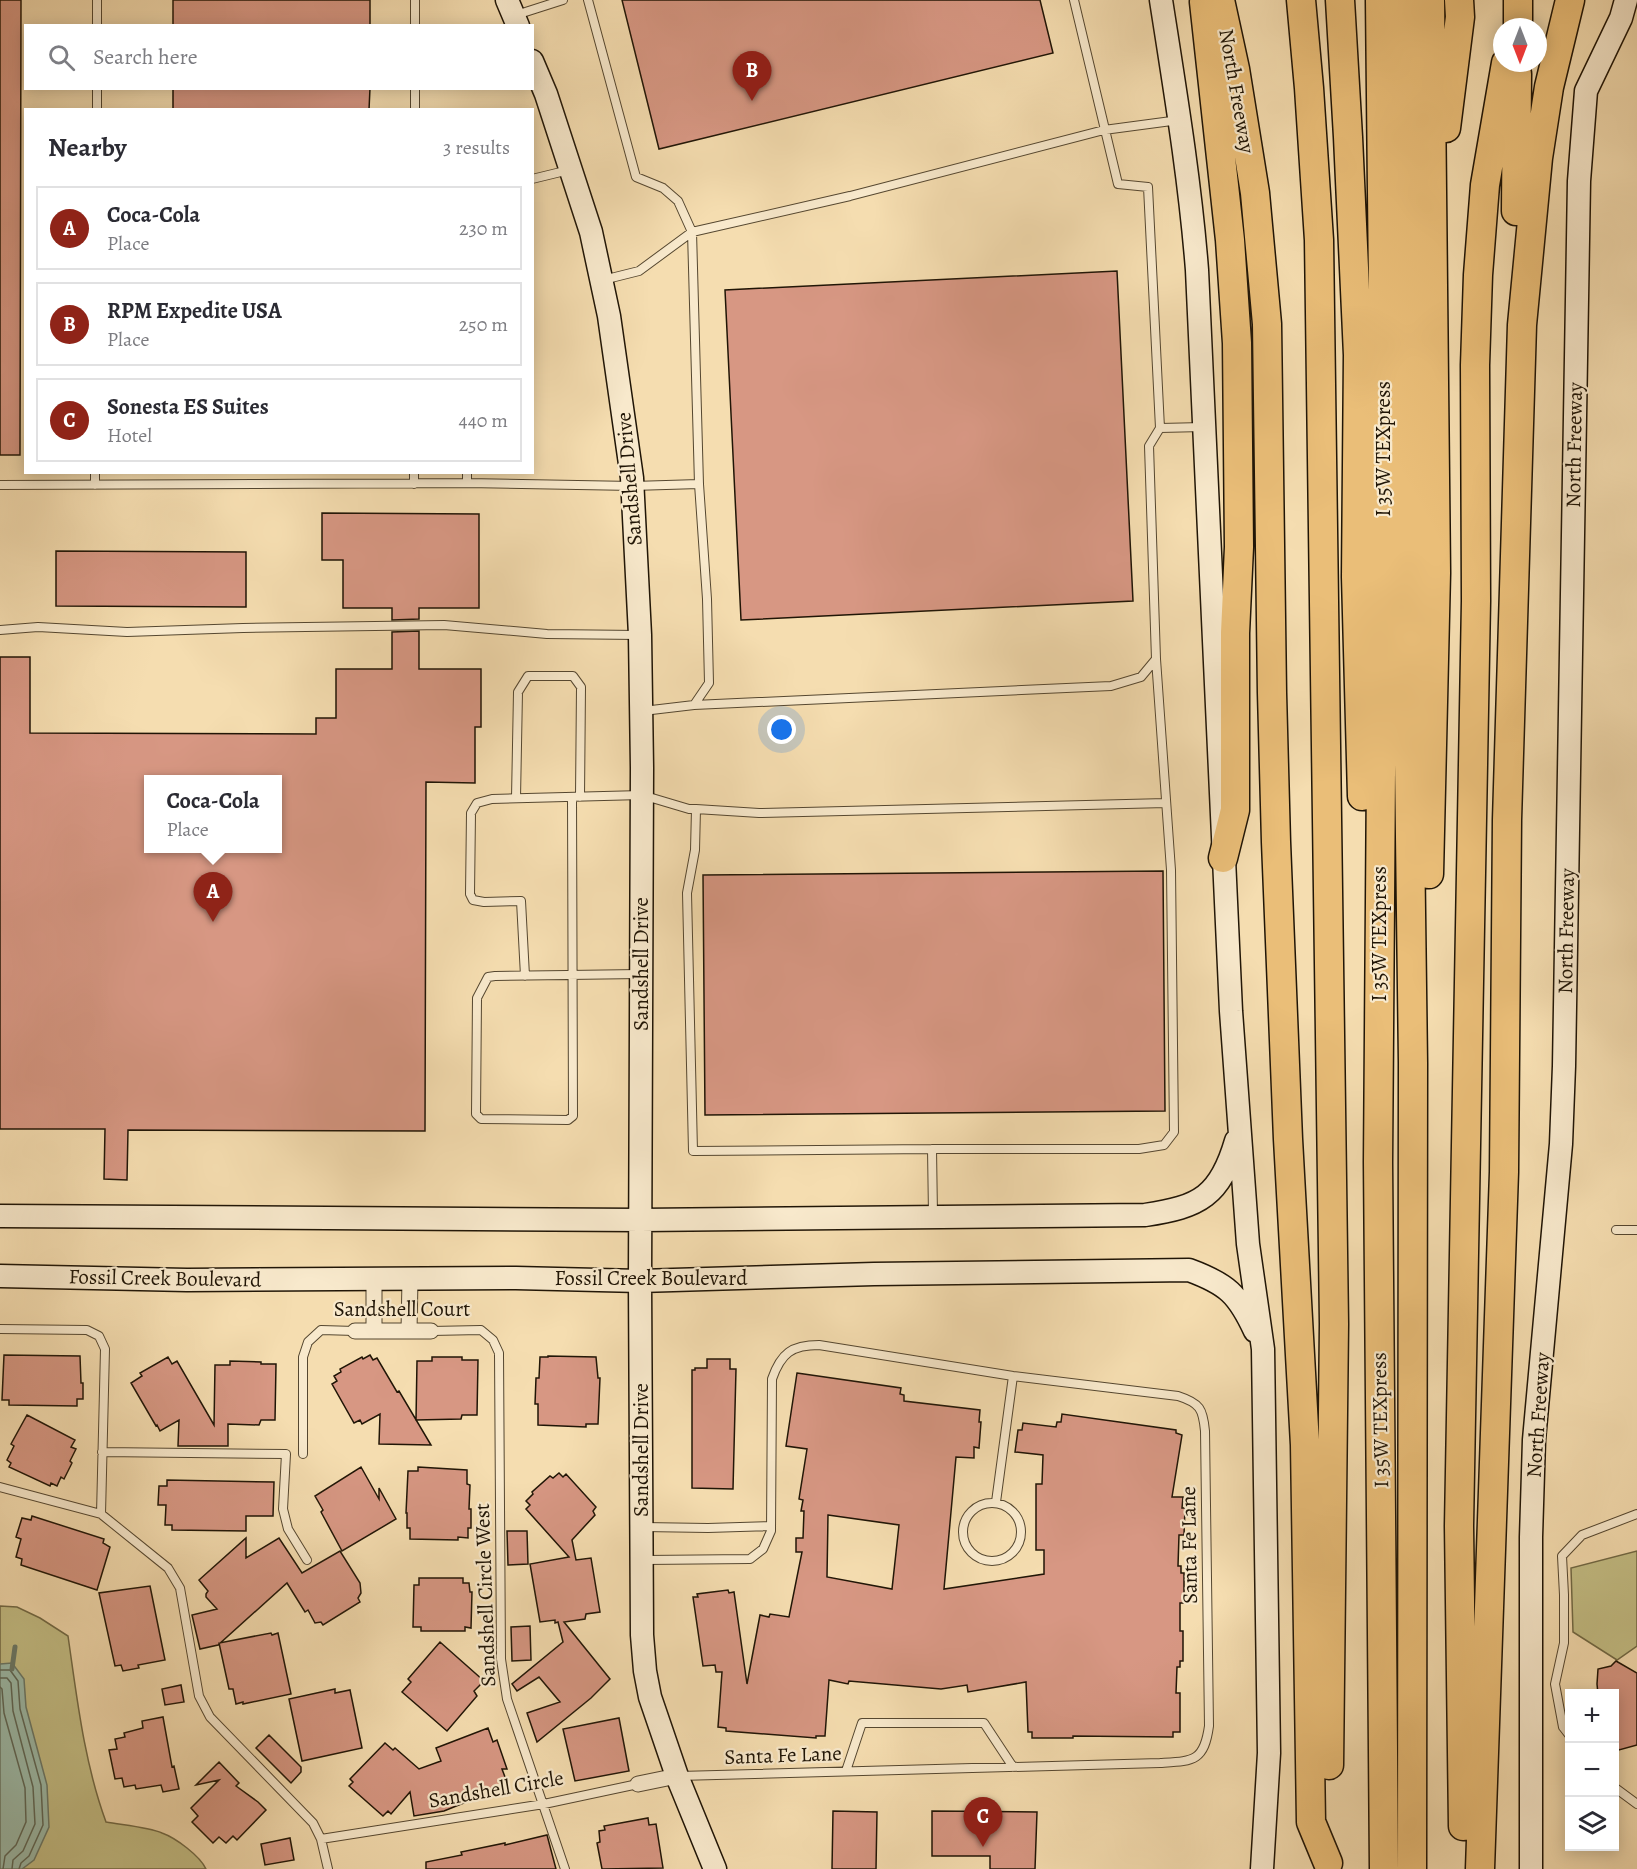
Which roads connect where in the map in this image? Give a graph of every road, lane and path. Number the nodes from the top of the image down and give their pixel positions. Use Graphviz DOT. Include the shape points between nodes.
graph roads {
  1 [pos="97,0"];
  2 [pos="415,0"];
  3 [pos="563,0"];
  4 [pos="588,0"];
  5 [pos="1074,0"];
  6 [pos="1161,0"];
  7 [pos="1204,0"];
  8 [pos="1220,0"];
  9 [pos="1301,0"];
  10 [pos="1340,0"];
  11 [pos="1351,0"];
  12 [pos="1380,0"];
  13 [pos="1407,0"];
  14 [pos="1430,0"];
  15 [pos="1459,0"];
  16 [pos="1520,0"];
  17 [pos="1570,0"];
  18 [pos="1626,0"];
  19 [pos="513,14"];
  20 [pos="1517,18"];
  21 [pos="97,24"];
  22 [pos="415,24"];
  23 [pos="534,66"];
  24 [pos="1504,72"];
  25 [pos="1518,72"];
  26 [pos="97,90"];
  27 [pos="415,90"];
  28 [pos="97,108"];
  29 [pos="415,108"];
  30 [pos="1180,120"];
  31 [pos="1104,130"];
  32 [pos="1348,137"];
  33 [pos="571,170"];
  34 [pos="534,179"];
  35 [pos="692,232"];
  36 [pos="1432,237"];
  37 [pos="602,281"];
  38 [pos="1517,325"];
  39 [pos="1204,427"];
  40 [pos="1160,428"];
  41 [pos="95,474"];
  42 [pos="414,474"];
  43 [pos="467,474"];
  44 [pos="468,483"];
  45 [pos="414,484"];
  46 [pos="699,484"];
  47 [pos="0,485"];
  48 [pos="95,485"];
  49 [pos="633,486"];
  50 [pos="0,630"];
  51 [pos="640,635"];
  52 [pos="1156,659"];
  53 [pos="694,705"];
  54 [pos="641,711"];
  55 [pos="642,795"];
  56 [pos="576,797"];
  57 [pos="516,798"];
  58 [pos="1166,802"];
  59 [pos="696,808"];
  60 [pos="1223,858"];
  61 [pos="641,974"];
  62 [pos="573,975"];
  63 [pos="525,976"];
  64 [pos="1413,1029"];
  65 [pos="1378,1052"];
  66 [pos="1239,1130"];
  67 [pos="932,1149"];
  68 [pos="0,1216"];
  69 [pos="933,1217"];
  70 [pos="641,1220"];
  71 [pos="1616,1230"];
  72 [pos="1637,1230"];
  73 [pos="0,1276"];
  74 [pos="374,1279"];
  75 [pos="410,1279"];
  76 [pos="640,1281"];
  77 [pos="0,1329"];
  78 [pos="355,1331"];
  79 [pos="374,1331"];
  80 [pos="409,1331"];
  81 [pos="431,1331"];
  82 [pos="1263,1348"];
  83 [pos="1013,1376"];
  84 [pos="102,1452"];
  85 [pos="303,1454"];
  86 [pos="499,1455"];
  87 [pos="0,1487"];
  88 [pos="996,1502"];
  89 [pos="101,1514"];
  90 [pos="1637,1514"];
  91 [pos="771,1526"];
  92 [pos="641,1527"];
  93 [pos="307,1560"];
  94 [pos="642,1560"];
  95 [pos="1565,1729"];
  96 [pos="1013,1767"];
  97 [pos="846,1772"];
  98 [pos="677,1776"];
  99 [pos="638,1784"];
  100 [pos="1619,1791"];
  101 [pos="544,1804"];
  102 [pos="1637,1804"];
  103 [pos="321,1839"];
  104 [pos="1328,1866"];
  105 [pos="328,1869"];
  106 [pos="565,1869"];
  107 [pos="715,1869"];
  108 [pos="1262,1869"];
  109 [pos="1384,1869"];
  110 [pos="1412,1869"];
  111 [pos="1463,1869"];
  112 [pos="1480,1869"];
  113 [pos="1530,1869"];
  1 -- 21 [label="lane"];
  2 -- 22 [label="lane"];
  3 -- 19 [label="lane"];
  4 -- 35 [label="lane" via="636,177 663,188 678,201"];
  5 -- 31 [label="lane"];
  6 -- 30 [label="main road"];
  7 -- 60 [label="highway" via="1237,343 1235,810"];
  8 -- 104 [label="highway, North Freeway" via="1255,193 1267,324 1276,842 1305,1445 1311,1822"];
  9 -- 104 [label="highway" via="1319,240 1328,842 1334,1324"];
  10 -- 32 [label="highway"];
  11 -- 32 [label="highway" via="1355,73"];
  12 -- 65 [label="highway, I 35W TEXpress" via="1384,383"];
  13 -- 64 [label="highway, I 35W TEXpress"];
  14 -- 36 [label="highway"];
  15 -- 36 [label="highway"];
  16 -- 20 [label="highway, bridge"];
  17 -- 38 [label="highway" via="1549,87"];
  18 -- 113 [label="main road, North Freeway" via="1586,91 1579,181 1564,1066 1561,1144 1534,1440"];
  23 -- 33 [label="main road, Sandshell Drive"];
  24 -- 111 [label="highway" via="1485,185 1475,365 1476,601 1459,1526"];
  25 -- 38 [label="highway"];
  26 -- 28 [label="lane"];
  27 -- 29 [label="lane"];
  30 -- 31 [label="lane"];
  30 -- 39 [label="main road" via="1197,270"];
  31 -- 35 [label="lane" via="850,196"];
  31 -- 40 [label="lane" via="1118,184 1148,187"];
  32 -- 65 [label="highway" via="1358,355 1356,577 1367,1004"];
  33 -- 34 [label="lane"];
  33 -- 37 [label="main road, Sandshell Drive"];
  35 -- 37 [label="lane" via="639,271"];
  35 -- 46 [label="lane"];
  36 -- 64 [label="highway" via="1435,687 1425,1000"];
  37 -- 49 [label="main road, Sandshell Drive"];
  38 -- 112 [label="highway" via="1503,1184"];
  39 -- 40 [label="lane"];
  39 -- 60 [label="main road"];
  40 -- 52 [label="lane" via="1149,446"];
  41 -- 48 [label="lane"];
  42 -- 45 [label="lane"];
  43 -- 44 [label="lane"];
  44 -- 45 [label="lane"];
  44 -- 49 [label="lane"];
  45 -- 48 [label="lane"];
  46 -- 49 [label="lane"];
  46 -- 53 [label="lane" via="709,682"];
  47 -- 48 [label="lane"];
  49 -- 51 [label="main road, Sandshell Drive"];
  50 -- 51 [label="lane" via="38,627 127,632 444,625 547,634"];
  51 -- 54 [label="main road, Sandshell Drive"];
  52 -- 53 [label="lane" via="1141,677 1111,686"];
  52 -- 58 [label="lane"];
  53 -- 54 [label="lane"];
  54 -- 55 [label="main road, Sandshell Drive"];
  55 -- 56 [label="lane"];
  55 -- 59 [label="lane"];
  55 -- 61 [label="main road, Sandshell Drive"];
  56 -- 57 [label="lane"];
  56 -- 57 [label="lane" via="580,687 573,676 528,676 518,692"];
  56 -- 62 [label="lane"];
  57 -- 63 [label="lane" via="477,803 471,813 470,894 473,900 484,902 521,901"];
  58 -- 59 [label="lane" via="759,813"];
  58 -- 67 [label="lane" via="1171,870 1174,1132 1164,1145 1139,1149"];
  59 -- 67 [label="lane" via="695,850 687,893 693,1151"];
  60 -- 66 [label="main road"];
  61 -- 62 [label="lane"];
  61 -- 70 [label="main road, Sandshell Drive"];
  62 -- 63 [label="lane"];
  62 -- 63 [label="lane" via="573,1116 568,1120 481,1119 476,1114 477,998 488,977"];
  64 -- 110 [label="highway, I 35W TEXpress"];
  65 -- 109 [label="highway, I 35W TEXpress"];
  66 -- 69 [label="main road" via="1229,1166 1213,1189 1173,1211 1145,1215"];
  66 -- 82 [label="main road" via="1248,1244"];
  67 -- 69 [label="lane"];
  68 -- 70 [label="main road"];
  69 -- 70 [label="main road"];
  70 -- 76 [label="main road, Sandshell Drive"];
  71 -- 72 [label="lane"];
  73 -- 74 [label="main road, Fossil Creek Boulevard"];
  74 -- 75 [label="main road, Fossil Creek Boulevard"];
  74 -- 79 [label="street"];
  75 -- 76 [label="main road, Fossil Creek Boulevard"];
  75 -- 80 [label="street"];
  76 -- 82 [label="main road, Fossil Creek Boulevard" via="1189,1270 1215,1280 1243,1306"];
  76 -- 92 [label="main road, Sandshell Drive"];
  77 -- 84 [label="lane" via="87,1329 99,1336 105,1349"];
  78 -- 79 [label="street, Sandshell Court"];
  78 -- 85 [label="lane, Sandshell Court" via="321,1330 308,1342 303,1357"];
  79 -- 80 [label="street, Sandshell Court"];
  80 -- 81 [label="street, Sandshell Court"];
  81 -- 86 [label="lane, Sandshell Court" via="481,1330 493,1340 499,1353"];
  82 -- 108 [label="main road" via="1269,1753"];
  83 -- 88 [label="lane"];
  83 -- 91 [label="lane, Santa Fe Lane" via="819,1345 802,1345 789,1351 776,1366 772,1379"];
  83 -- 96 [label="lane, Santa Fe Lane" via="1178,1396 1198,1406 1205,1431 1209,1726 1203,1751 1186,1761"];
  84 -- 89 [label="lane"];
  84 -- 93 [label="lane" via="286,1454 283,1509 288,1529"];
  86 -- 101 [label="lane, Sandshell Circle West" via="501,1659 507,1700"];
  87 -- 89 [label="lane"];
  88 -- 88 [label="lane" via="979,1505 967,1516 962,1532 967,1548 980,1559 997,1562 1012,1554 1021,1540 1021,1523 1012,1509"];
  89 -- 103 [label="lane" via="168,1568 180,1588 199,1696 210,1717 313,1823"];
  90 -- 95 [label="lane" via="1582,1535 1562,1556 1564,1643 1555,1684"];
  91 -- 92 [label="lane"];
  91 -- 94 [label="lane, Santa Fe Lane" via="762,1549 750,1559"];
  92 -- 94 [label="main road, Sandshell Drive"];
  94 -- 98 [label="main road, Sandshell Drive" via="645,1671"];
  96 -- 97 [label="lane, Santa Fe Lane"];
  96 -- 97 [label="lane" via="984,1723 862,1723"];
  97 -- 98 [label="lane, Santa Fe Lane"];
  98 -- 99 [label="street, Sandshell Circle"];
  98 -- 107 [label="main road, Sandshell Drive"];
  99 -- 101 [label="lane, Sandshell Circle"];
  100 -- 102 [label="lane"];
  101 -- 103 [label="lane, Sandshell Circle"];
  101 -- 106 [label="lane, Sandshell Circle West"];
  103 -- 105 [label="lane"];
}
